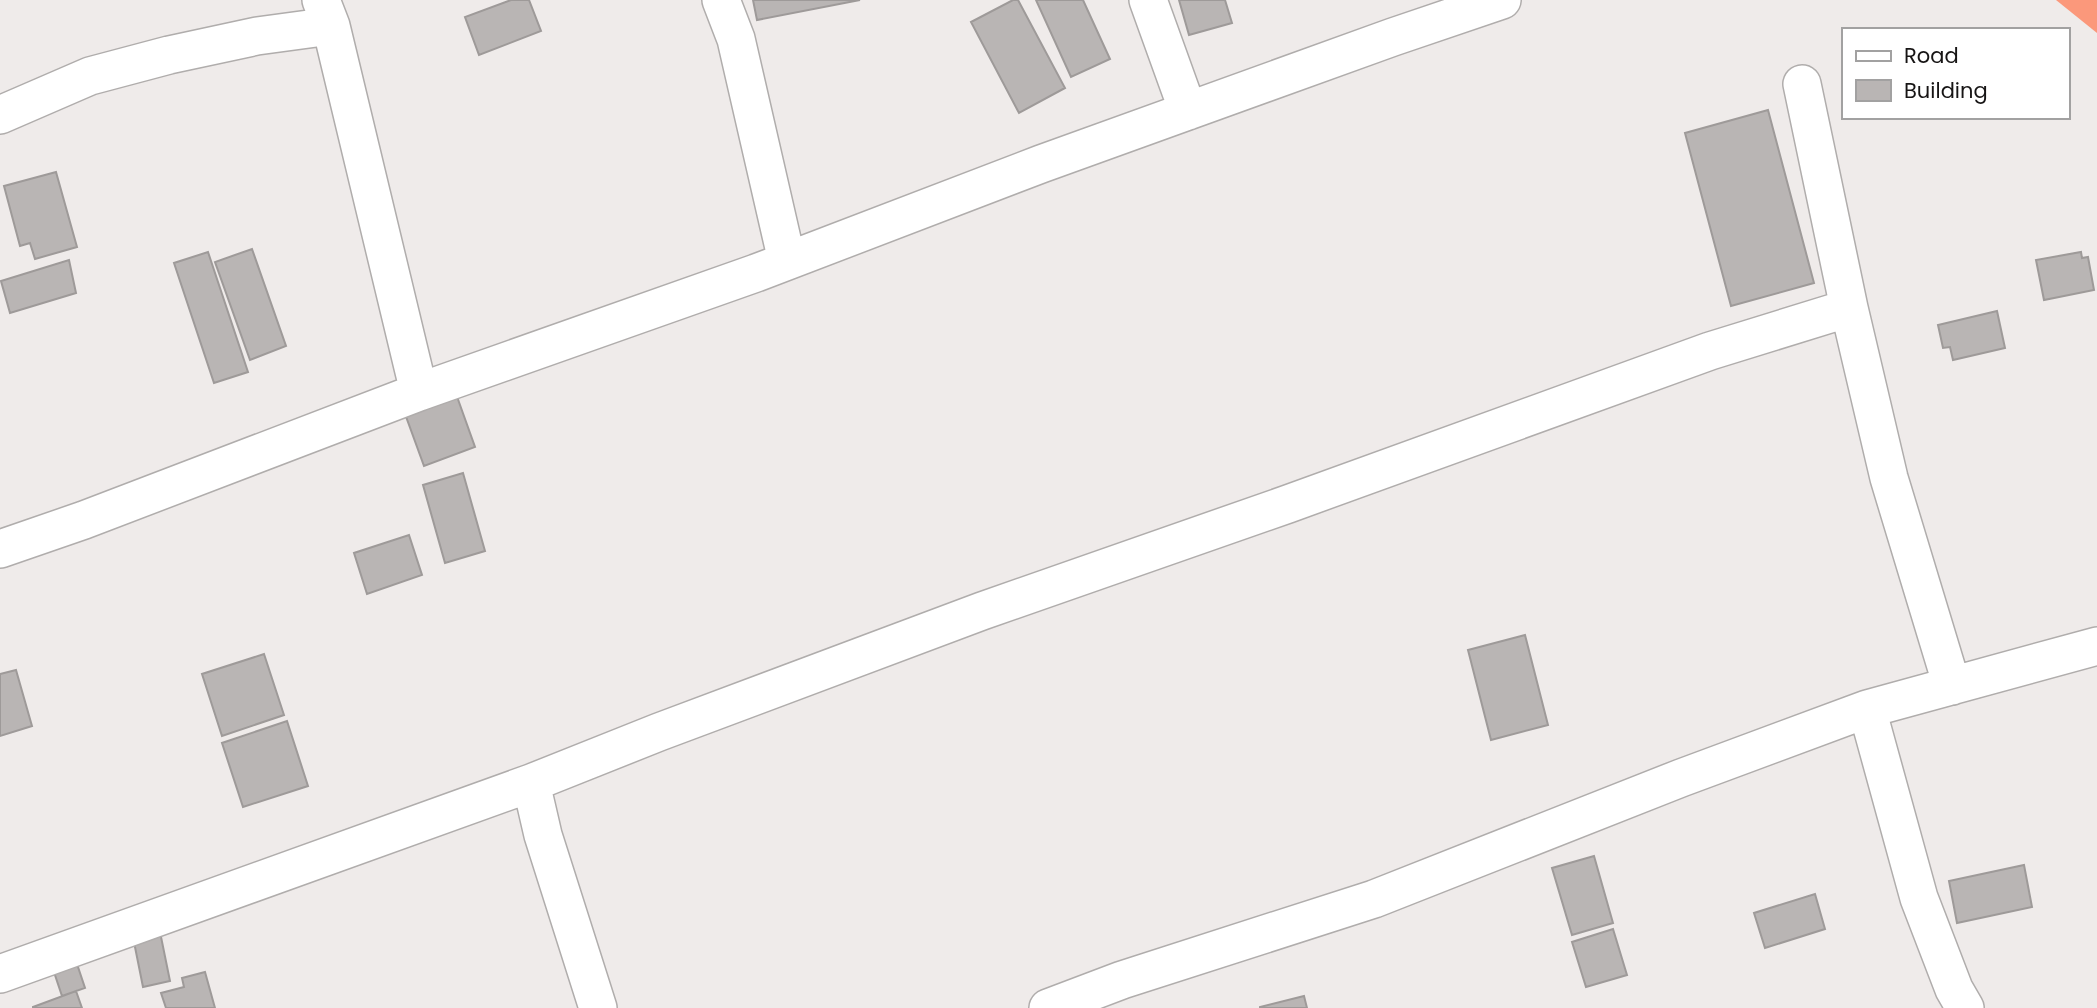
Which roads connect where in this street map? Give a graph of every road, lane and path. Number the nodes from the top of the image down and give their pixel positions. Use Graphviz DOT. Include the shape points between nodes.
graph roads {
  1 [pos="721,0"];
  2 [pos="1148,0"];
  3 [pos="1502,0"];
  4 [pos="326,13"];
  5 [pos="1802,84"];
  6 [pos="1188,111"];
  7 [pos="0,115"];
  8 [pos="787,261"];
  9 [pos="1849,308"];
  10 [pos="419,392"];
  11 [pos="0,549"];
  12 [pos="2097,646"];
  13 [pos="1952,686"];
  14 [pos="1867,709"];
  15 [pos="531,783"];
  16 [pos="0,974"];
  17 [pos="598,1008"];
  18 [pos="1048,1008"];
  19 [pos="1965,1008"];
  1 -- 8 [label="street" via="736,39"];
  2 -- 6 [label="street"];
  3 -- 6 [label="street"];
  4 -- 7 [label="street" via="257,36 90,76"];
  4 -- 10 [label="street"];
  5 -- 9 [label="street"];
  6 -- 8 [label="street"];
  8 -- 10 [label="street"];
  9 -- 13 [label="street" via="1889,478"];
  9 -- 15 [label="street" via="1710,351 982,611"];
  10 -- 11 [label="street"];
  12 -- 13 [label="street"];
  13 -- 14 [label="street"];
  14 -- 18 [label="street" via="1374,899"];
  14 -- 19 [label="street" via="1919,898"];
  15 -- 16 [label="street"];
  15 -- 17 [label="street"];
}
